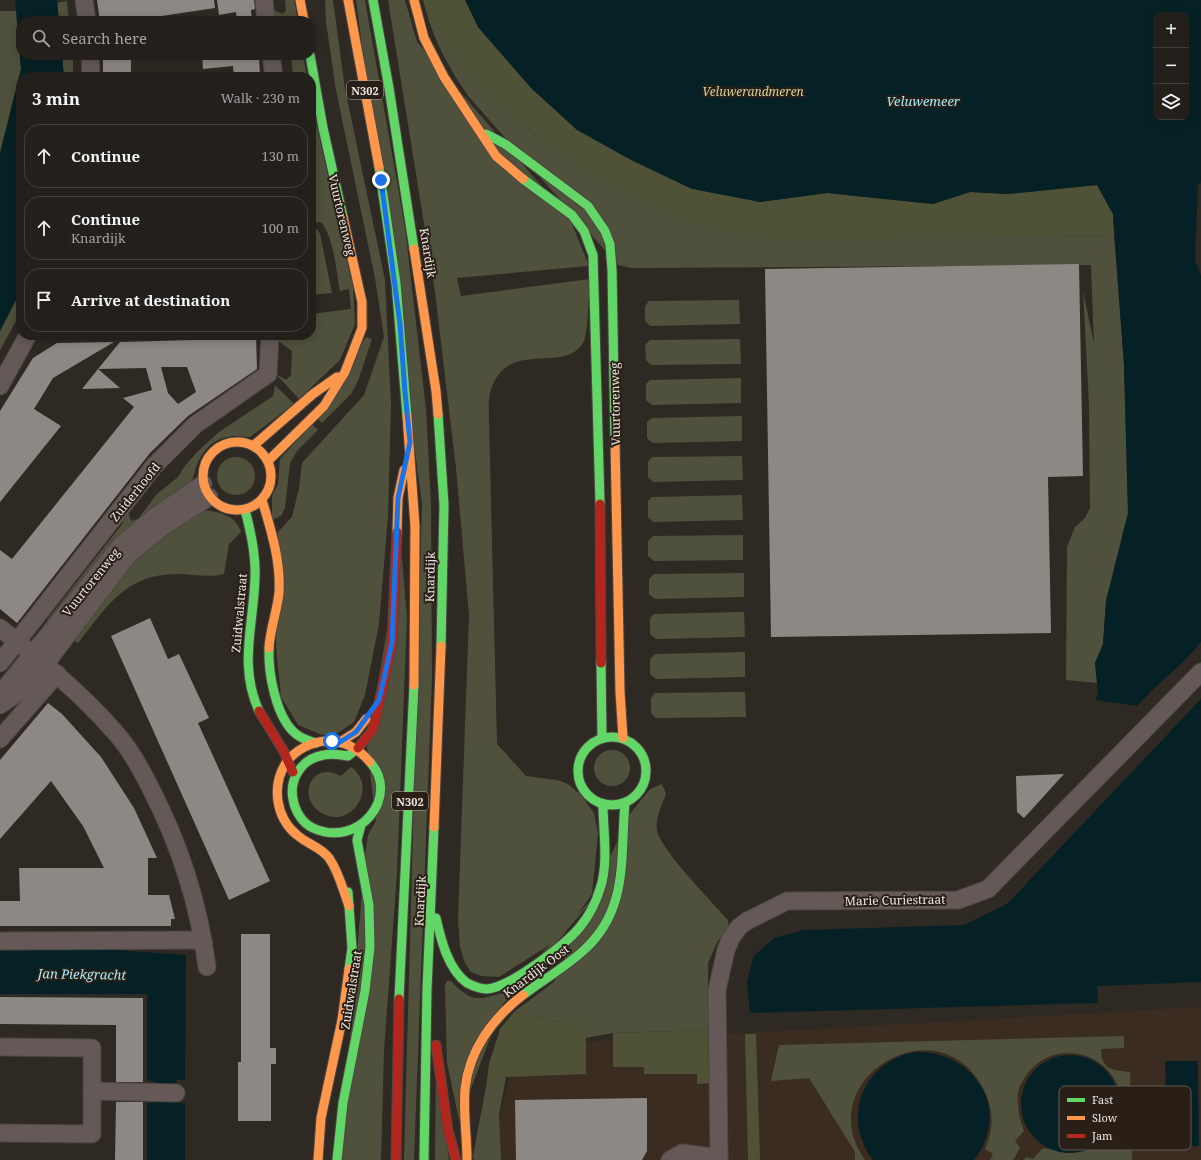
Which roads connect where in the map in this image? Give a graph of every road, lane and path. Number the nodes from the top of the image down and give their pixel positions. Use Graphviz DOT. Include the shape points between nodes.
graph roads {
  1 [pos="84,0"];
  2 [pos="264,0"];
  3 [pos="300,0"];
  4 [pos="348,0"];
  5 [pos="373,0"];
  6 [pos="414,0"];
  7 [pos="86,16"];
  8 [pos="266,16"];
  9 [pos="303,16"];
  10 [pos="90,60"];
  11 [pos="272,60"];
  12 [pos="311,60"];
  13 [pos="91,72"];
  14 [pos="273,72"];
  15 [pos="313,72"];
  16 [pos="316,89"];
  17 [pos="482,131"];
  18 [pos="25,340"];
  19 [pos="270,340"];
  20 [pos="345,372"];
  21 [pos="0,386"];
  22 [pos="410,442"];
  23 [pos="252,446"];
  24 [pos="268,462"];
  25 [pos="206,491"];
  26 [pos="262,500"];
  27 [pos="245,510"];
  28 [pos="0,628"];
  29 [pos="18,642"];
  30 [pos="0,664"];
  31 [pos="45,664"];
  32 [pos="1201,672"];
  33 [pos="0,700"];
  34 [pos="379,700"];
  35 [pos="0,705"];
  36 [pos="261,718"];
  37 [pos="602,738"];
  38 [pos="623,738"];
  39 [pos="0,739"];
  40 [pos="265,739"];
  41 [pos="340,742"];
  42 [pos="316,743"];
  43 [pos="358,748"];
  44 [pos="290,759"];
  45 [pos="295,776"];
  46 [pos="625,803"];
  47 [pos="603,804"];
  48 [pos="361,825"];
  49 [pos="321,832"];
  50 [pos="335,844"];
  51 [pos="346,872"];
  52 [pos="432,900"];
  53 [pos="349,906"];
  54 [pos="203,940"];
  55 [pos="0,941"];
  56 [pos="207,967"];
  57 [pos="427,989"];
  58 [pos="0,1047"];
  59 [pos="92,1091"];
  60 [pos="176,1093"];
  61 [pos="0,1133"];
  62 [pos="719,1159"];
  63 [pos="318,1160"];
  64 [pos="337,1160"];
  65 [pos="396,1160"];
  66 [pos="424,1160"];
  67 [pos="456,1160"];
  68 [pos="467,1160"];
  69 [pos="670,1160"];
  1 -- 7 [label="street"];
  2 -- 8 [label="street"];
  3 -- 9 [label="street"];
  4 -- 22 [label="street, Knardijk / N302" via="381,180 400,324"];
  5 -- 52 [label="street, Knardijk / N302" via="436,391 444,521"];
  6 -- 17 [label="street, Vuurtorenweg" via="424,38 463,107"];
  10 -- 13 [label="street"];
  11 -- 14 [label="street"];
  12 -- 15 [label="street, Vuurtorenweg"];
  16 -- 20 [label="street, Vuurtorenweg" via="362,302 362,328"];
  17 -- 37 [label="street, Vuurtorenweg" via="496,156 517,175 572,215 589,240 593,255 600,486"];
  17 -- 38 [label="street, Vuurtorenweg" via="505,144 588,206 605,231 610,244"];
  18 -- 21 [label="street"];
  19 -- 29 [label="street, Zuiderhoofd" via="268,374 195,425 154,466"];
  20 -- 23 [label="street" via="313,394"];
  20 -- 24 [label="street, Vuurtorenweg" via="324,406"];
  22 -- 34 [label="street, N302" via="398,498 392,643"];
  22 -- 65 [label="street, Knardijk / N302" via="415,545 412,753 401,979"];
  23 -- 24 [label="street" via="261,452"];
  23 -- 25 [label="street" via="237,442 222,445 210,455 203,469"];
  24 -- 26 [label="street" via="271,475 269,488"];
  25 -- 27 [label="street" via="219,506 232,511"];
  25 -- 31 [label="street, Vuurtorenweg" via="156,516 121,545"];
  26 -- 27 [label="street"];
  26 -- 42 [label="street" via="278,557 279,587 268,647 271,675 281,712 287,723 295,733"];
  27 -- 36 [label="street, Zuidwalstraat" via="252,534 255,568 247,655 254,702"];
  28 -- 29 [label="street"];
  29 -- 30 [label="street, Zuiderhoofd"];
  29 -- 31 [label="street"];
  31 -- 33 [label="street, Vuurtorenweg" via="6,687"];
  31 -- 35 [label="street, Vuurtorenweg" via="16,694"];
  31 -- 39 [label="street"];
  31 -- 54 [label="street" via="115,731 138,764 164,814 192,890"];
  32 -- 62 [label="street, Marie Curiestraat" via="988,889 958,900 787,901 739,927 726,950 717,990"];
  34 -- 41 [label="street, N302" via="356,732"];
  34 -- 43 [label="street, N302" via="371,732"];
  36 -- 40 [label="street, Zuidwalstraat"];
  36 -- 44 [label="street, Zuidwalstraat"];
  37 -- 38 [label="street"];
  37 -- 47 [label="street" via="588,745 583,751 577,773 585,793"];
  38 -- 46 [label="street" via="637,748 646,769 642,787"];
  41 -- 42 [label="street"];
  41 -- 43 [label="street"];
  42 -- 44 [label="street" via="298,751"];
  43 -- 45 [label="street" via="348,756 330,754 313,758 299,769"];
  43 -- 48 [label="street" via="374,765 380,781 377,806"];
  44 -- 45 [label="street, Zuidwalstraat"];
  44 -- 53 [label="street, Zuidwalstraat" via="279,770 277,793 280,812 297,835 323,850 332,862"];
  45 -- 49 [label="street" via="291,793 295,810 306,824"];
  46 -- 47 [label="street"];
  46 -- 68 [label="street, Knardijk Oost" via="622,871 609,920 593,941 570,962 528,990 503,1012 484,1034 465,1088"];
  47 -- 52 [label="street" via="604,857 600,887 592,907 580,927 565,944 501,985 488,989 475,987 464,980 448,956"];
  48 -- 49 [label="street" via="346,832"];
  48 -- 64 [label="street, Zuidwalstraat" via="357,840 369,905 370,947 365,991 344,1096"];
  49 -- 50 [label="street"];
  51 -- 53 [label="street, Zuidwalstraat"];
  52 -- 57 [label="street, Knardijk / N302"];
  53 -- 63 [label="street, Zuidwalstraat" via="352,948 349,977 321,1118"];
  54 -- 55 [label="street"];
  54 -- 56 [label="street"];
  57 -- 66 [label="street, Knardijk / N302"];
  57 -- 67 [label="street, N302" via="448,1130"];
  58 -- 59 [label="street" via="92,1048"];
  59 -- 60 [label="street"];
  59 -- 61 [label="street" via="92,1134"];
  62 -- 69 [label="street, Marie Curiestraat" via="682,1153"];
}
